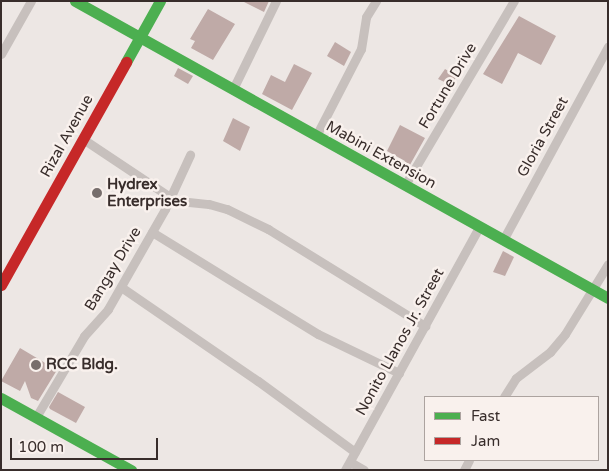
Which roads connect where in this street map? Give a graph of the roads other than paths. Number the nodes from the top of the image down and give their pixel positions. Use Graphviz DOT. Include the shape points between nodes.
graph roads {
  1 [pos="31,1"];
  2 [pos="75,1"];
  3 [pos="160,1"];
  4 [pos="276,1"];
  5 [pos="376,1"];
  6 [pos="510,3"];
  7 [pos="140,37"];
  8 [pos="608,47"];
  9 [pos="1,54"];
  10 [pos="233,89"];
  11 [pos="316,136"];
  12 [pos="83,138"];
  13 [pos="190,155"];
  14 [pos="405,185"];
  15 [pos="170,197"];
  16 [pos="479,227"];
  17 [pos="152,232"];
  18 [pos="503,240"];
  19 [pos="608,264"];
  20 [pos="1,285"];
  21 [pos="120,287"];
  22 [pos="593,290"];
  23 [pos="608,298"];
  24 [pos="425,326"];
  25 [pos="399,373"];
  26 [pos="505,396"];
  27 [pos="1,398"];
  28 [pos="36,417"];
  29 [pos="355,452"];
  30 [pos="348,466"];
  31 [pos="131,470"];
  32 [pos="364,470"];
  1 -- 9 [label="street"];
  2 -- 7 [label="street, Mabini Extension"];
  3 -- 7 [label="street, Rizal Avenue"];
  4 -- 10 [label="street"];
  5 -- 11 [label="street" via="366,17 358,55"];
  6 -- 14 [label="street, Fortune Drive"];
  7 -- 10 [label="street, Mabini Extension"];
  7 -- 12 [label="street, Rizal Avenue"];
  8 -- 18 [label="street, Gloria Street"];
  10 -- 11 [label="street, Mabini Extension"];
  11 -- 14 [label="street, Mabini Extension"];
  12 -- 15 [label="street"];
  12 -- 20 [label="street, Rizal Avenue"];
  13 -- 15 [label="street, Bangay Drive"];
  14 -- 16 [label="street, Mabini Extension"];
  15 -- 17 [label="street, Bangay Drive"];
  15 -- 24 [label="street" via="209,204 248,218"];
  16 -- 18 [label="street, Mabini Extension"];
  16 -- 24 [label="street, Nonito Llanos Jr. Street"];
  17 -- 21 [label="street, Bangay Drive"];
  17 -- 25 [label="street" via="318,334"];
  18 -- 22 [label="street, Mabini Extension"];
  19 -- 22 [label="street"];
  21 -- 28 [label="street, Bangay Drive" via="108,309 84,336"];
  21 -- 29 [label="street"];
  22 -- 23 [label="street, Mabini Extension"];
  22 -- 26 [label="street" via="550,352 516,378"];
  24 -- 25 [label="street, Nonito Llanos Jr. Street"];
  25 -- 29 [label="street, Nonito Llanos Jr. Street"];
  27 -- 28 [label="street"];
  28 -- 31 [label="street"];
  29 -- 30 [label="street, Nonito Llanos Jr. Street"];
  30 -- 32 [label="street"];
}
